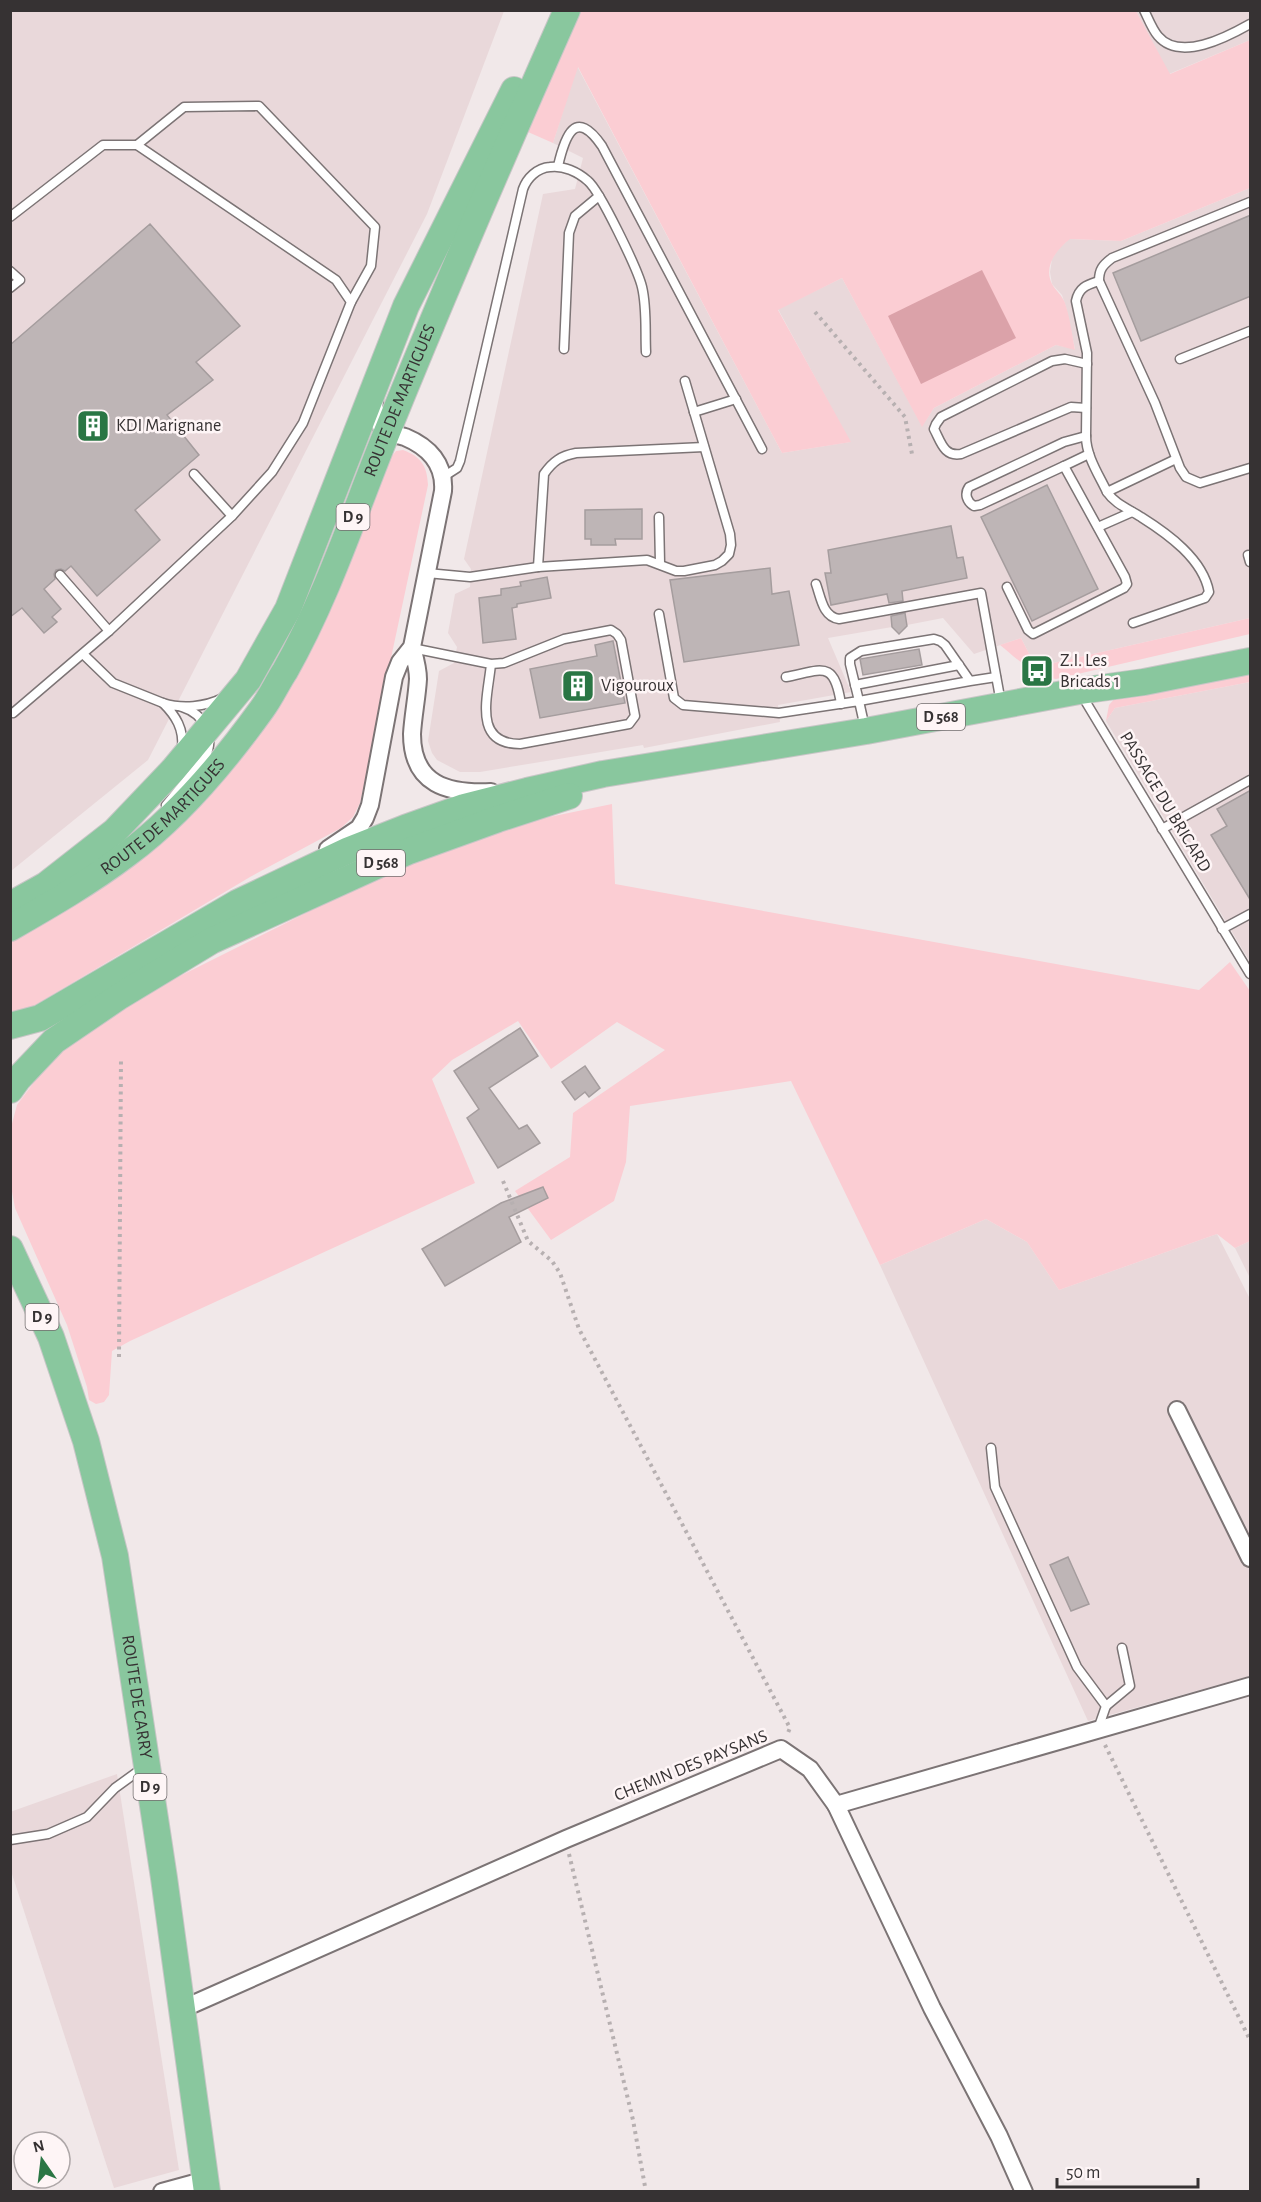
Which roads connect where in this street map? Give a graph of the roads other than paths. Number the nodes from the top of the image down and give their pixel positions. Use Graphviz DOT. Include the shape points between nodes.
graph roads {
  1 [pos="552,10"];
  2 [pos="567,10"];
  3 [pos="1144,10"];
  4 [pos="1251,24"];
  5 [pos="137,145"];
  6 [pos="558,166"];
  7 [pos="599,196"];
  8 [pos="1251,202"];
  9 [pos="10,217"];
  10 [pos="10,271"];
  11 [pos="1099,281"];
  12 [pos="10,288"];
  13 [pos="351,302"];
  14 [pos="1251,331"];
  15 [pos="564,349"];
  16 [pos="646,352"];
  17 [pos="1180,359"];
  18 [pos="1087,364"];
  19 [pos="685,381"];
  20 [pos="374,384"];
  21 [pos="736,399"];
  22 [pos="1086,408"];
  23 [pos="694,412"];
  24 [pos="387,432"];
  25 [pos="1086,436"];
  26 [pos="704,447"];
  27 [pos="762,449"];
  28 [pos="1089,454"];
  29 [pos="1176,459"];
  30 [pos="1064,466"];
  31 [pos="1251,468"];
  32 [pos="194,474"];
  33 [pos="443,477"];
  34 [pos="1107,492"];
  35 [pos="1132,512"];
  36 [pos="232,516"];
  37 [pos="659,517"];
  38 [pos="1098,527"];
  39 [pos="660,563"];
  40 [pos="538,567"];
  41 [pos="427,573"];
  42 [pos="60,575"];
  43 [pos="816,584"];
  44 [pos="1007,587"];
  45 [pos="659,614"];
  46 [pos="1133,623"];
  47 [pos="109,631"];
  48 [pos="1251,646"];
  49 [pos="411,647"];
  50 [pos="83,654"];
  51 [pos="1251,661"];
  52 [pos="491,664"];
  53 [pos="959,665"];
  54 [pos="786,677"];
  55 [pos="996,677"];
  56 [pos="248,680"];
  57 [pos="970,681"];
  58 [pos="855,685"];
  59 [pos="1079,692"];
  60 [pos="859,701"];
  61 [pos="163,703"];
  62 [pos="841,704"];
  63 [pos="182,707"];
  64 [pos="1002,707"];
  65 [pos="13,712"];
  66 [pos="207,730"];
  67 [pos="866,731"];
  68 [pos="803,742"];
  69 [pos="173,770"];
  70 [pos="1251,780"];
  71 [pos="527,791"];
  72 [pos="163,809"];
  73 [pos="156,818"];
  74 [pos="1162,829"];
  75 [pos="129,853"];
  76 [pos="275,884"];
  77 [pos="10,905"];
  78 [pos="1251,914"];
  79 [pos="10,928"];
  80 [pos="1222,929"];
  81 [pos="1251,974"];
  82 [pos="10,1026"];
  83 [pos="10,1090"];
  84 [pos="10,1249"];
  85 [pos="10,1283"];
  86 [pos="67,1387"];
  87 [pos="1177,1410"];
  88 [pos="992,1448"];
  89 [pos="1251,1558"];
  90 [pos="1122,1648"];
  91 [pos="1251,1686"];
  92 [pos="1106,1706"];
  93 [pos="1097,1729"];
  94 [pos="147,1765"];
  95 [pos="836,1805"];
  96 [pos="10,1840"];
  97 [pos="182,2009"];
  98 [pos="207,2186"];
  99 [pos="162,2192"];
  100 [pos="1024,2192"];
  1 -- 20 [label="main road, ROUTE DE MARTIGUES / D 9" via="406,306"];
  2 -- 24 [label="main road, ROUTE DE MARTIGUES / D 9"];
  3 -- 4 [label="lane" via="1157,35 1166,43 1185,47 1219,40"];
  5 -- 9 [label="lane" via="103,145"];
  5 -- 13 [label="lane" via="336,280"];
  5 -- 13 [label="lane" via="184,106 259,106 375,227 371,266"];
  6 -- 7 [label="lane" via="587,180"];
  6 -- 21 [label="lane" via="571,131 584,127 592,132"];
  6 -- 33 [label="lane" via="538,171 526,182 460,461 457,468"];
  7 -- 15 [label="lane" via="575,216 569,233"];
  7 -- 16 [label="lane" via="639,277"];
  8 -- 11 [label="lane" via="1112,258 1103,264"];
  10 -- 12 [label="lane" via="20,280"];
  11 -- 18 [label="lane" via="1082,287 1076,301"];
  11 -- 29 [label="lane"];
  13 -- 36 [label="lane" via="303,423 272,472"];
  14 -- 17 [label="lane"];
  18 -- 22 [label="lane"];
  18 -- 22 [label="lane" via="1065,359 1052,361 942,417 934,429 952,456 1071,407"];
  19 -- 23 [label="lane"];
  20 -- 24 [label="street" via="375,412"];
  20 -- 56 [label="main road, ROUTE DE MARTIGUES / D 9" via="288,609"];
  21 -- 23 [label="lane"];
  21 -- 27 [label="lane"];
  22 -- 25 [label="lane"];
  23 -- 26 [label="lane"];
  24 -- 33 [label="street" via="416,442 432,453"];
  24 -- 75 [label="main road, ROUTE DE MARTIGUES / D 9" via="305,635 264,707 180,808"];
  25 -- 28 [label="lane"];
  25 -- 30 [label="lane" via="1064,442 969,487 966,496 969,503 980,505"];
  26 -- 39 [label="lane" via="730,534 729,554 715,565 684,571"];
  26 -- 40 [label="lane" via="576,453 551,463 544,474"];
  28 -- 30 [label="lane"];
  28 -- 34 [label="lane"];
  29 -- 31 [label="lane" via="1186,477 1200,483"];
  29 -- 34 [label="lane"];
  30 -- 38 [label="lane"];
  32 -- 36 [label="lane"];
  33 -- 41 [label="street"];
  34 -- 35 [label="lane"];
  35 -- 38 [label="lane"];
  35 -- 46 [label="lane" via="1182,549 1199,567 1209,592 1205,598"];
  36 -- 47 [label="lane"];
  37 -- 39 [label="lane"];
  38 -- 44 [label="lane" via="1125,577 1124,588 1033,634"];
  39 -- 40 [label="lane" via="647,560"];
  40 -- 41 [label="lane" via="470,578"];
  41 -- 49 [label="street"];
  42 -- 47 [label="lane"];
  43 -- 55 [label="lane" via="827,614 840,619 981,593"];
  45 -- 62 [label="lane" via="674,698 683,705 779,713"];
  47 -- 50 [label="lane"];
  48 -- 59 [label="main road, D 568"];
  49 -- 52 [label="lane"];
  49 -- 71 [label="street" via="418,678 412,750 424,775 440,787 457,791"];
  49 -- 76 [label="street" via="394,677 365,818 354,832"];
  50 -- 61 [label="lane" via="113,683"];
  50 -- 65 [label="lane"];
  51 -- 59 [label="main road, D 568"];
  52 -- 52 [label="lane" via="486,716 496,740 507,744 531,742 633,722 621,640 611,630 564,639 504,663"];
  53 -- 57 [label="lane"];
  53 -- 58 [label="lane" via="904,671"];
  53 -- 58 [label="lane" via="945,645 934,639 899,649 854,654 850,664"];
  54 -- 62 [label="lane" via="824,670 832,673"];
  55 -- 57 [label="lane"];
  55 -- 64 [label="lane"];
  56 -- 63 [label="lane" via="217,701"];
  56 -- 66 [label="main road, ROUTE DE MARTIGUES / D 9"];
  57 -- 60 [label="lane"];
  58 -- 60 [label="lane"];
  59 -- 64 [label="main road, D 568"];
  59 -- 74 [label="lane, PASSAGE DU BRICARD"];
  60 -- 62 [label="lane"];
  60 -- 67 [label="lane"];
  61 -- 63 [label="lane"];
  61 -- 69 [label="lane" via="176,717 183,738"];
  63 -- 66 [label="lane" via="198,714"];
  64 -- 67 [label="main road, D 568"];
  66 -- 69 [label="main road, ROUTE DE MARTIGUES / D 9"];
  66 -- 72 [label="lane" via="210,749 206,758"];
  67 -- 68 [label="main road, D 568"];
  68 -- 71 [label="main road, D 568" via="603,774"];
  68 -- 83 [label="main road, D 568" via="604,785 409,851 211,941 54,1041"];
  69 -- 77 [label="main road, ROUTE DE MARTIGUES / D 9" via="114,831 46,885"];
  70 -- 74 [label="lane"];
  71 -- 76 [label="main road, D 568" via="405,828"];
  73 -- 75 [label="lane"];
  74 -- 80 [label="lane, PASSAGE DU BRICARD"];
  75 -- 79 [label="main road, ROUTE DE MARTIGUES / D 9"];
  76 -- 82 [label="main road, D 568" via="40,1018"];
  78 -- 80 [label="lane"];
  80 -- 81 [label="lane, PASSAGE DU BRICARD"];
  84 -- 86 [label="main road, ROUTE DE CARRY / D 9" via="51,1337"];
  85 -- 86 [label="main road, ROUTE DE CARRY / D 9"];
  86 -- 94 [label="main road, ROUTE DE CARRY / D 9" via="86,1441 115,1556"];
  87 -- 89 [label="street"];
  88 -- 92 [label="lane" via="995,1487 1077,1667"];
  90 -- 92 [label="lane" via="1130,1686"];
  91 -- 93 [label="street"];
  92 -- 93 [label="lane"];
  93 -- 95 [label="street"];
  94 -- 96 [label="lane" via="115,1788 87,1817 48,1834"];
  94 -- 97 [label="main road, ROUTE DE CARRY / D 9"];
  95 -- 97 [label="street, CHEMIN DES PAYSANS" via="810,1769 781,1749 566,1839"];
  95 -- 100 [label="street, CHEMIN DES PAYSANS"];
  97 -- 98 [label="main road, ROUTE DE CARRY / D 9"];
  98 -- 99 [label="street"];
}
